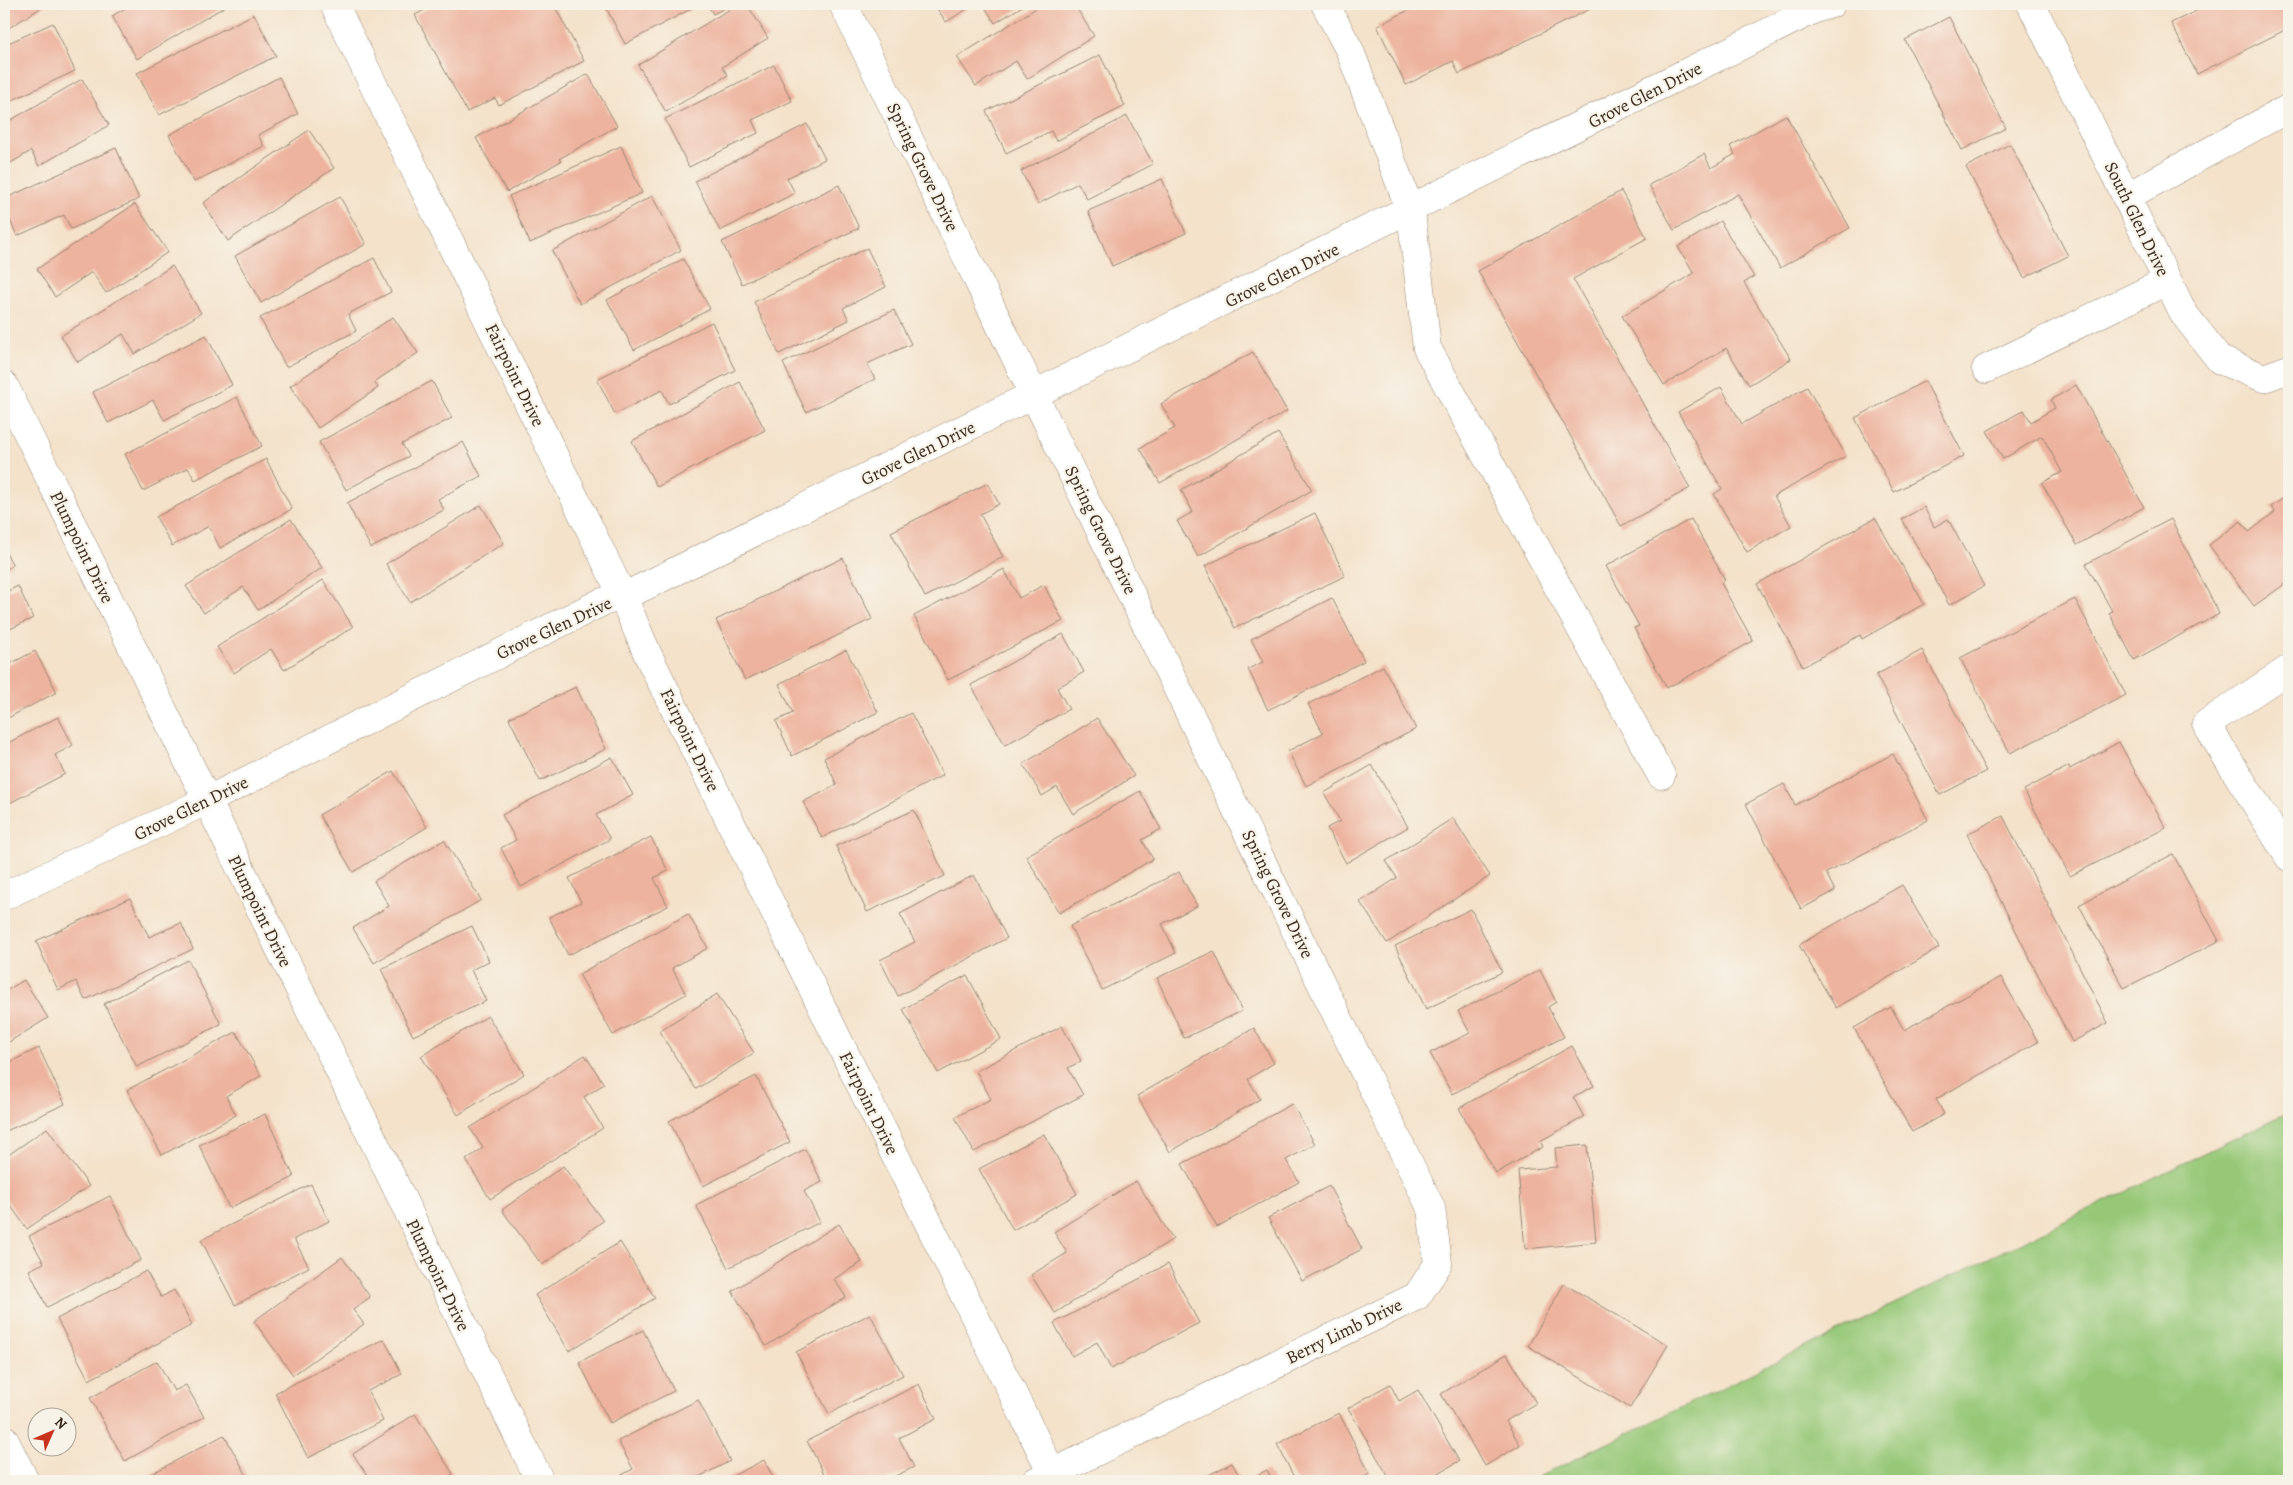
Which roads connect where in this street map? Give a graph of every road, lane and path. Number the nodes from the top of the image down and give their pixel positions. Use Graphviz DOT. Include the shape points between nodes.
graph roads {
  1 [pos="334,4"];
  2 [pos="843,4"];
  3 [pos="1325,4"];
  4 [pos="1831,4"];
  5 [pos="2031,4"];
  6 [pos="2289,108"];
  7 [pos="2126,197"];
  8 [pos="1411,212"];
  9 [pos="2167,281"];
  10 [pos="1986,369"];
  11 [pos="2289,369"];
  12 [pos="4,385"];
  13 [pos="1036,396"];
  14 [pos="623,596"];
  15 [pos="2289,669"];
  16 [pos="1660,775"];
  17 [pos="206,801"];
  18 [pos="2289,856"];
  19 [pos="4,896"];
  20 [pos="1358,1057"];
  21 [pos="4,1439"];
  22 [pos="1044,1477"];
  23 [pos="25,1481"];
  24 [pos="540,1481"];
  1 -- 14 [label="street, Fairpoint Drive"];
  2 -- 13 [label="street, Spring Grove Drive"];
  3 -- 8 [label="street" via="1350,52"];
  4 -- 8 [label="street, Grove Glen Drive"];
  5 -- 7 [label="street, South Glen Drive"];
  6 -- 7 [label="street"];
  7 -- 9 [label="street, South Glen Drive"];
  8 -- 13 [label="street, Grove Glen Drive"];
  8 -- 16 [label="street" via="1427,348"];
  9 -- 10 [label="street"];
  9 -- 11 [label="street, South Glen Drive" via="2184,314 2220,360 2264,378"];
  12 -- 17 [label="street, Plumpoint Drive"];
  13 -- 14 [label="street, Grove Glen Drive"];
  13 -- 20 [label="street, Spring Grove Drive"];
  14 -- 17 [label="street, Grove Glen Drive" via="602,602"];
  14 -- 22 [label="street, Fairpoint Drive" via="648,655"];
  15 -- 18 [label="street" via="2206,724"];
  17 -- 19 [label="street, Grove Glen Drive"];
  17 -- 24 [label="street, Plumpoint Drive"];
  20 -- 22 [label="street, Berry Limb Drive" via="1431,1208 1438,1264 1417,1296"];
  21 -- 23 [label="street"];
}
